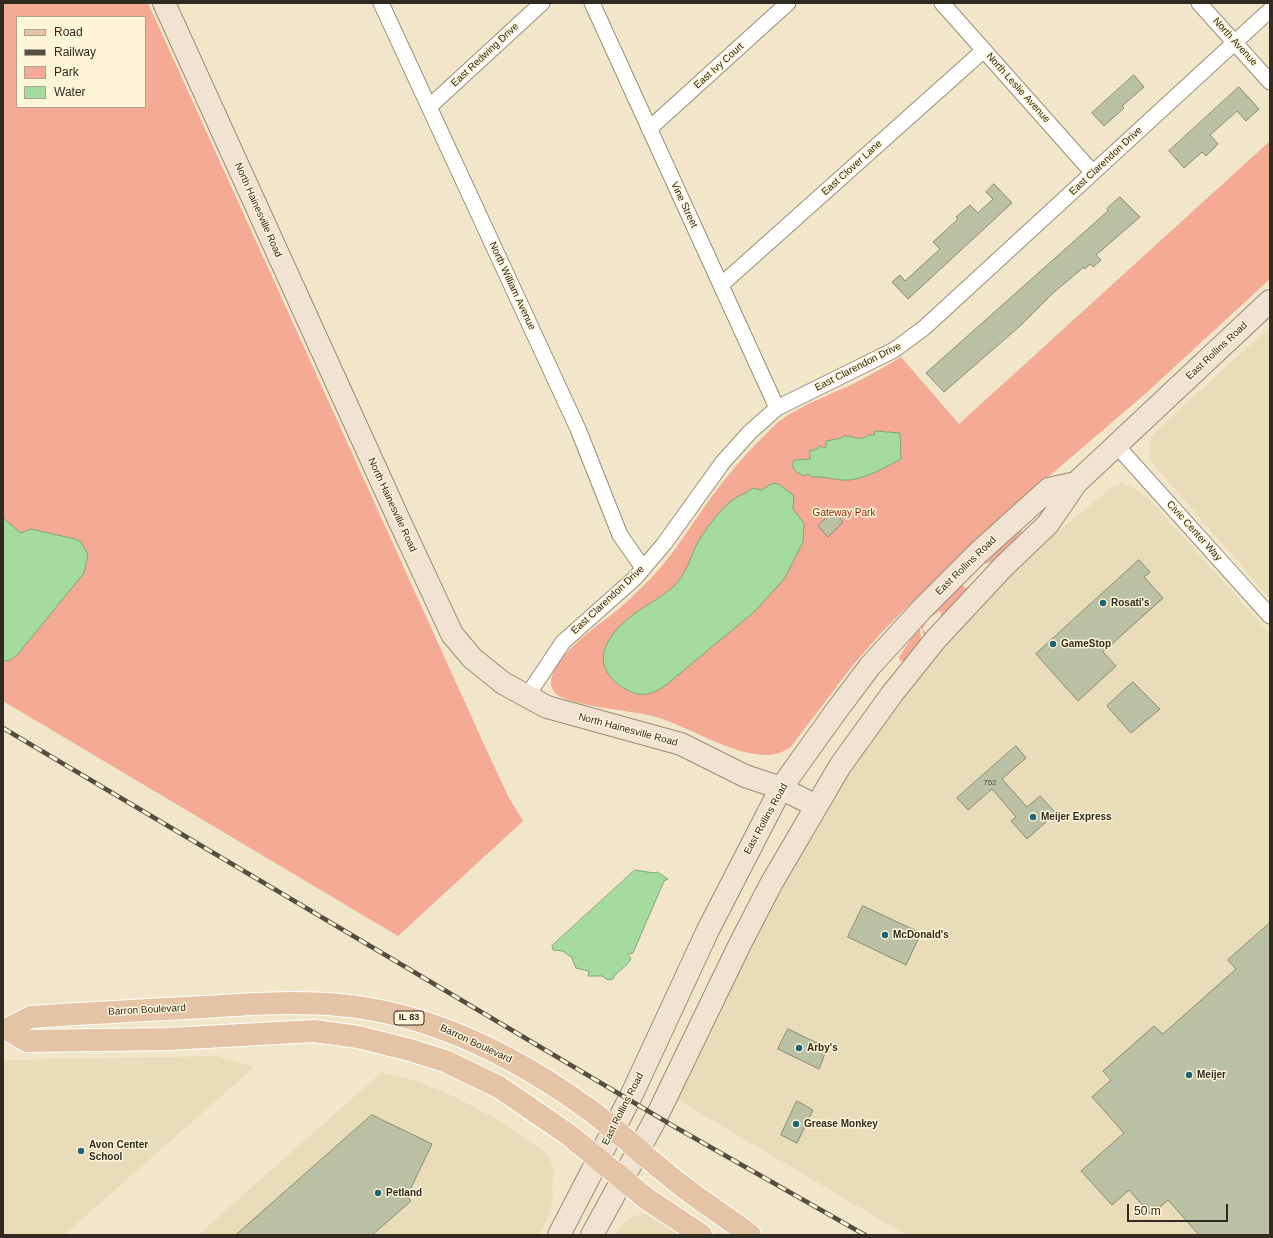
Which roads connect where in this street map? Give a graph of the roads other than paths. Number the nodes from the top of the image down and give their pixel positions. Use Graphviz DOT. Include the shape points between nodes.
graph roads {
  1 [pos="164,3"];
  2 [pos="381,3"];
  3 [pos="542,3"];
  4 [pos="592,3"];
  5 [pos="788,3"];
  6 [pos="942,3"];
  7 [pos="1199,3"];
  8 [pos="1270,10"];
  9 [pos="1235,43"];
  10 [pos="984,50"];
  11 [pos="1270,82"];
  12 [pos="429,107"];
  13 [pos="649,129"];
  14 [pos="1094,173"];
  15 [pos="721,285"];
  16 [pos="1270,301"];
  17 [pos="777,408"];
  18 [pos="1118,446"];
  19 [pos="1076,484"];
  20 [pos="643,568"];
  21 [pos="1270,616"];
  22 [pos="526,696"];
  23 [pos="781,788"];
  24 [pos="816,806"];
  25 [pos="5,1029"];
  26 [pos="613,1128"];
  27 [pos="638,1149"];
  28 [pos="597,1158"];
  29 [pos="622,1178"];
  30 [pos="559,1235"];
  31 [pos="592,1235"];
  32 [pos="701,1235"];
  33 [pos="750,1235"];
  1 -- 22 [label="main road, North Hainesville Road" via="452,634 472,658 503,683"];
  2 -- 12 [label="street, North William Avenue"];
  3 -- 12 [label="street, East Redwing Drive"];
  4 -- 13 [label="street, Vine Street"];
  5 -- 13 [label="street, East Ivy Court"];
  6 -- 10 [label="street, North Leslie Avenue"];
  7 -- 9 [label="street, North Avenue"];
  8 -- 9 [label="street, East Clarendon Drive"];
  9 -- 11 [label="street, North Avenue"];
  9 -- 14 [label="street, East Clarendon Drive"];
  10 -- 14 [label="street, North Leslie Avenue"];
  10 -- 15 [label="street, East Clover Lane"];
  12 -- 20 [label="street, North William Avenue" via="578,429 620,535"];
  13 -- 15 [label="street, Vine Street"];
  14 -- 17 [label="street, East Clarendon Drive" via="924,328 894,350"];
  15 -- 17 [label="street, Vine Street"];
  16 -- 18 [label="main road, East Rollins Road"];
  17 -- 20 [label="street, East Clarendon Drive" via="750,432 723,462 664,544"];
  18 -- 19 [label="main road, East Rollins Road"];
  18 -- 21 [label="street, Civic Center Way"];
  19 -- 23 [label="main road, East Rollins Road" via="1049,489 978,553 923,608 865,673"];
  19 -- 24 [label="main road, East Rollins Road" via="1048,524 965,606 920,659 840,766"];
  20 -- 22 [label="street, East Clarendon Drive" via="563,642"];
  22 -- 23 [label="main road, North Hainesville Road" via="547,707 681,744 745,776"];
  23 -- 24 [label="main road, North Hainesville Road"];
  23 -- 26 [label="main road, East Rollins Road" via="708,930 635,1087"];
  24 -- 27 [label="main road, East Rollins Road" via="744,937"];
  25 -- 26 [label="main road, Barron Boulevard / IL 83" via="38,1016 301,1003 364,1008 440,1027 490,1049 555,1087"];
  25 -- 28 [label="main road, Barron Boulevard" via="27,1041 196,1038 307,1031 372,1040 445,1061 499,1087 570,1135"];
  26 -- 27 [label="main road, Barron Boulevard / IL 83"];
  26 -- 28 [label="main road, East Rollins Road"];
  27 -- 29 [label="main road, East Rollins Road"];
  27 -- 33 [label="main road, Barron Boulevard / IL 83" via="684,1188"];
  28 -- 29 [label="main road, Barron Boulevard"];
  28 -- 30 [label="main road, East Rollins Road"];
  29 -- 31 [label="main road, East Rollins Road"];
  29 -- 32 [label="main road, Barron Boulevard" via="647,1199"];
}
